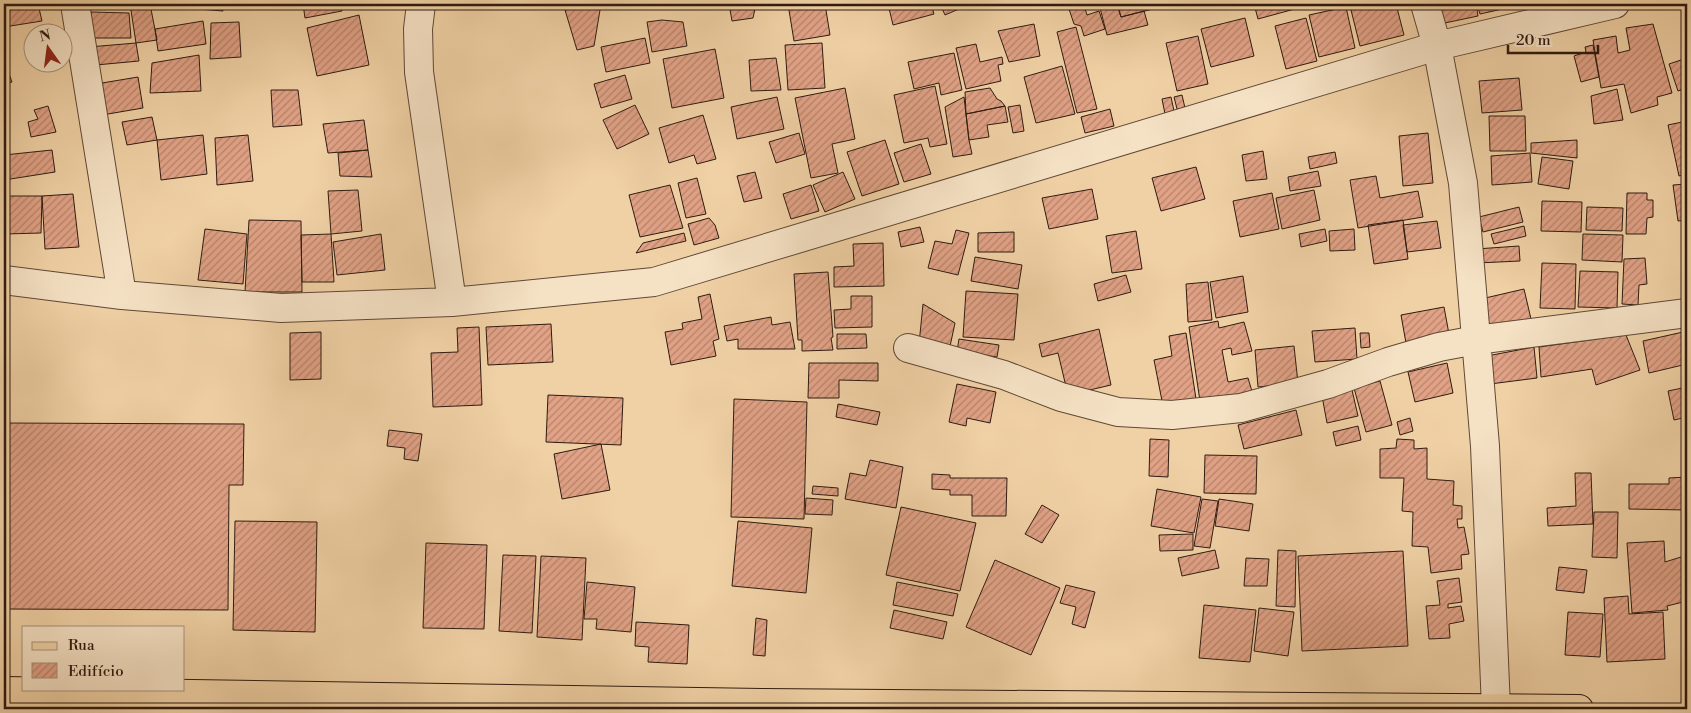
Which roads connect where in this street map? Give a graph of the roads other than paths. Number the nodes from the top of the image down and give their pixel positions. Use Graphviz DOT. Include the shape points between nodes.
graph roads {
  1 [pos="75,4"];
  2 [pos="421,4"];
  3 [pos="1425,4"];
  4 [pos="1615,4"];
  5 [pos="1437,46"];
  6 [pos="4,280"];
  7 [pos="122,295"];
  8 [pos="452,302"];
  9 [pos="1687,313"];
  10 [pos="1476,340"];
  11 [pos="908,348"];
  12 [pos="19,697"];
  13 [pos="762,706"];
  14 [pos="1496,708"];
  15 [pos="1579,709"];
  1 -- 7 [label="street"];
  2 -- 8 [label="street" via="418,29 420,72"];
  3 -- 5 [label="street"];
  4 -- 5 [label="street"];
  5 -- 8 [label="street" via="654,282"];
  5 -- 10 [label="street" via="1463,184"];
  6 -- 7 [label="street"];
  7 -- 8 [label="street" via="281,308"];
  9 -- 10 [label="street"];
  10 -- 11 [label="street" via="1439,346 1328,384 1241,408 1172,415 1118,412 1060,398 1004,375"];
  10 -- 14 [label="street" via="1485,446"];
  12 -- 13 [label="main road"];
  13 -- 14 [label="main road"];
  14 -- 15 [label="main road"];
}
